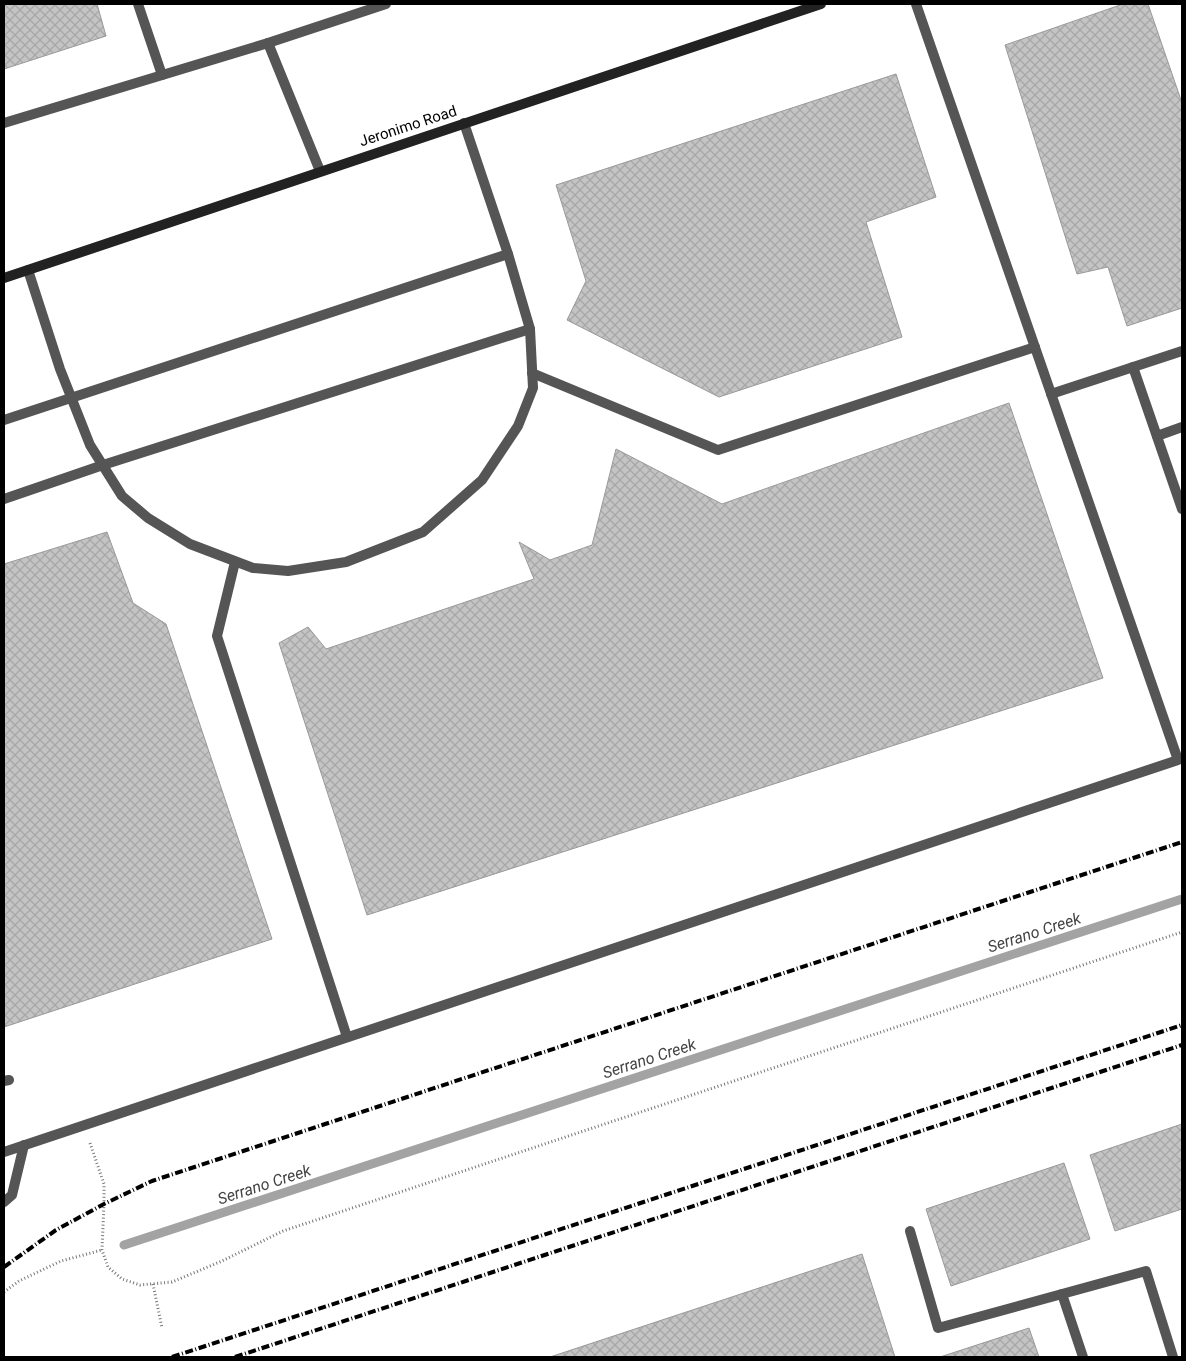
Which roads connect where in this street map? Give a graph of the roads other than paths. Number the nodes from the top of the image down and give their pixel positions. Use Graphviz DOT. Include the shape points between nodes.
graph roads {
  1 [pos="138,4"];
  2 [pos="384,4"];
  3 [pos="821,4"];
  4 [pos="916,4"];
  5 [pos="268,43"];
  6 [pos="162,75"];
  7 [pos="4,123"];
  8 [pos="464,123"];
  9 [pos="320,171"];
  10 [pos="508,254"];
  11 [pos="28,270"];
  12 [pos="4,278"];
  13 [pos="530,329"];
  14 [pos="1035,347"];
  15 [pos="1182,351"];
  16 [pos="1133,367"];
  17 [pos="532,373"];
  18 [pos="1052,394"];
  19 [pos="72,398"];
  20 [pos="4,420"];
  21 [pos="1182,426"];
  22 [pos="1157,436"];
  23 [pos="103,465"];
  24 [pos="4,499"];
  25 [pos="1182,509"];
  26 [pos="235,562"];
  27 [pos="347,1037"];
  28 [pos="24,1145"];
  29 [pos="4,1152"];
  30 [pos="4,1202"];
  31 [pos="910,1231"];
  32 [pos="1062,1294"];
  33 [pos="1083,1357"];
  34 [pos="1172,1357"];
  1 -- 6 [label="lane"];
  2 -- 5 [label="lane"];
  3 -- 8 [label="main road, Jeronimo Road"];
  4 -- 14 [label="lane"];
  5 -- 6 [label="lane"];
  5 -- 9 [label="lane"];
  6 -- 7 [label="lane"];
  8 -- 9 [label="main road, Jeronimo Road"];
  8 -- 10 [label="lane"];
  9 -- 11 [label="main road, Jeronimo Road"];
  10 -- 13 [label="lane"];
  10 -- 19 [label="lane"];
  11 -- 12 [label="main road, Jeronimo Road"];
  11 -- 19 [label="lane"];
  13 -- 17 [label="lane"];
  13 -- 23 [label="lane"];
  14 -- 17 [label="lane" via="718,450"];
  14 -- 18 [label="lane"];
  15 -- 16 [label="lane"];
  16 -- 18 [label="lane"];
  16 -- 22 [label="lane"];
  17 -- 26 [label="lane" via="533,388 518,426 482,480 423,532 346,562 288,571 253,568"];
  18 -- 27 [label="lane" via="1178,760"];
  19 -- 20 [label="lane"];
  19 -- 23 [label="lane" via="90,445"];
  21 -- 22 [label="lane"];
  22 -- 25 [label="lane"];
  23 -- 24 [label="lane"];
  23 -- 26 [label="lane" via="122,496 148,518 190,544"];
  26 -- 27 [label="lane" via="217,636"];
  27 -- 28 [label="lane"];
  28 -- 29 [label="lane"];
  28 -- 30 [label="lane" via="12,1195"];
  31 -- 32 [label="lane" via="938,1328"];
  32 -- 33 [label="lane"];
  32 -- 34 [label="lane" via="1146,1271"];
}
